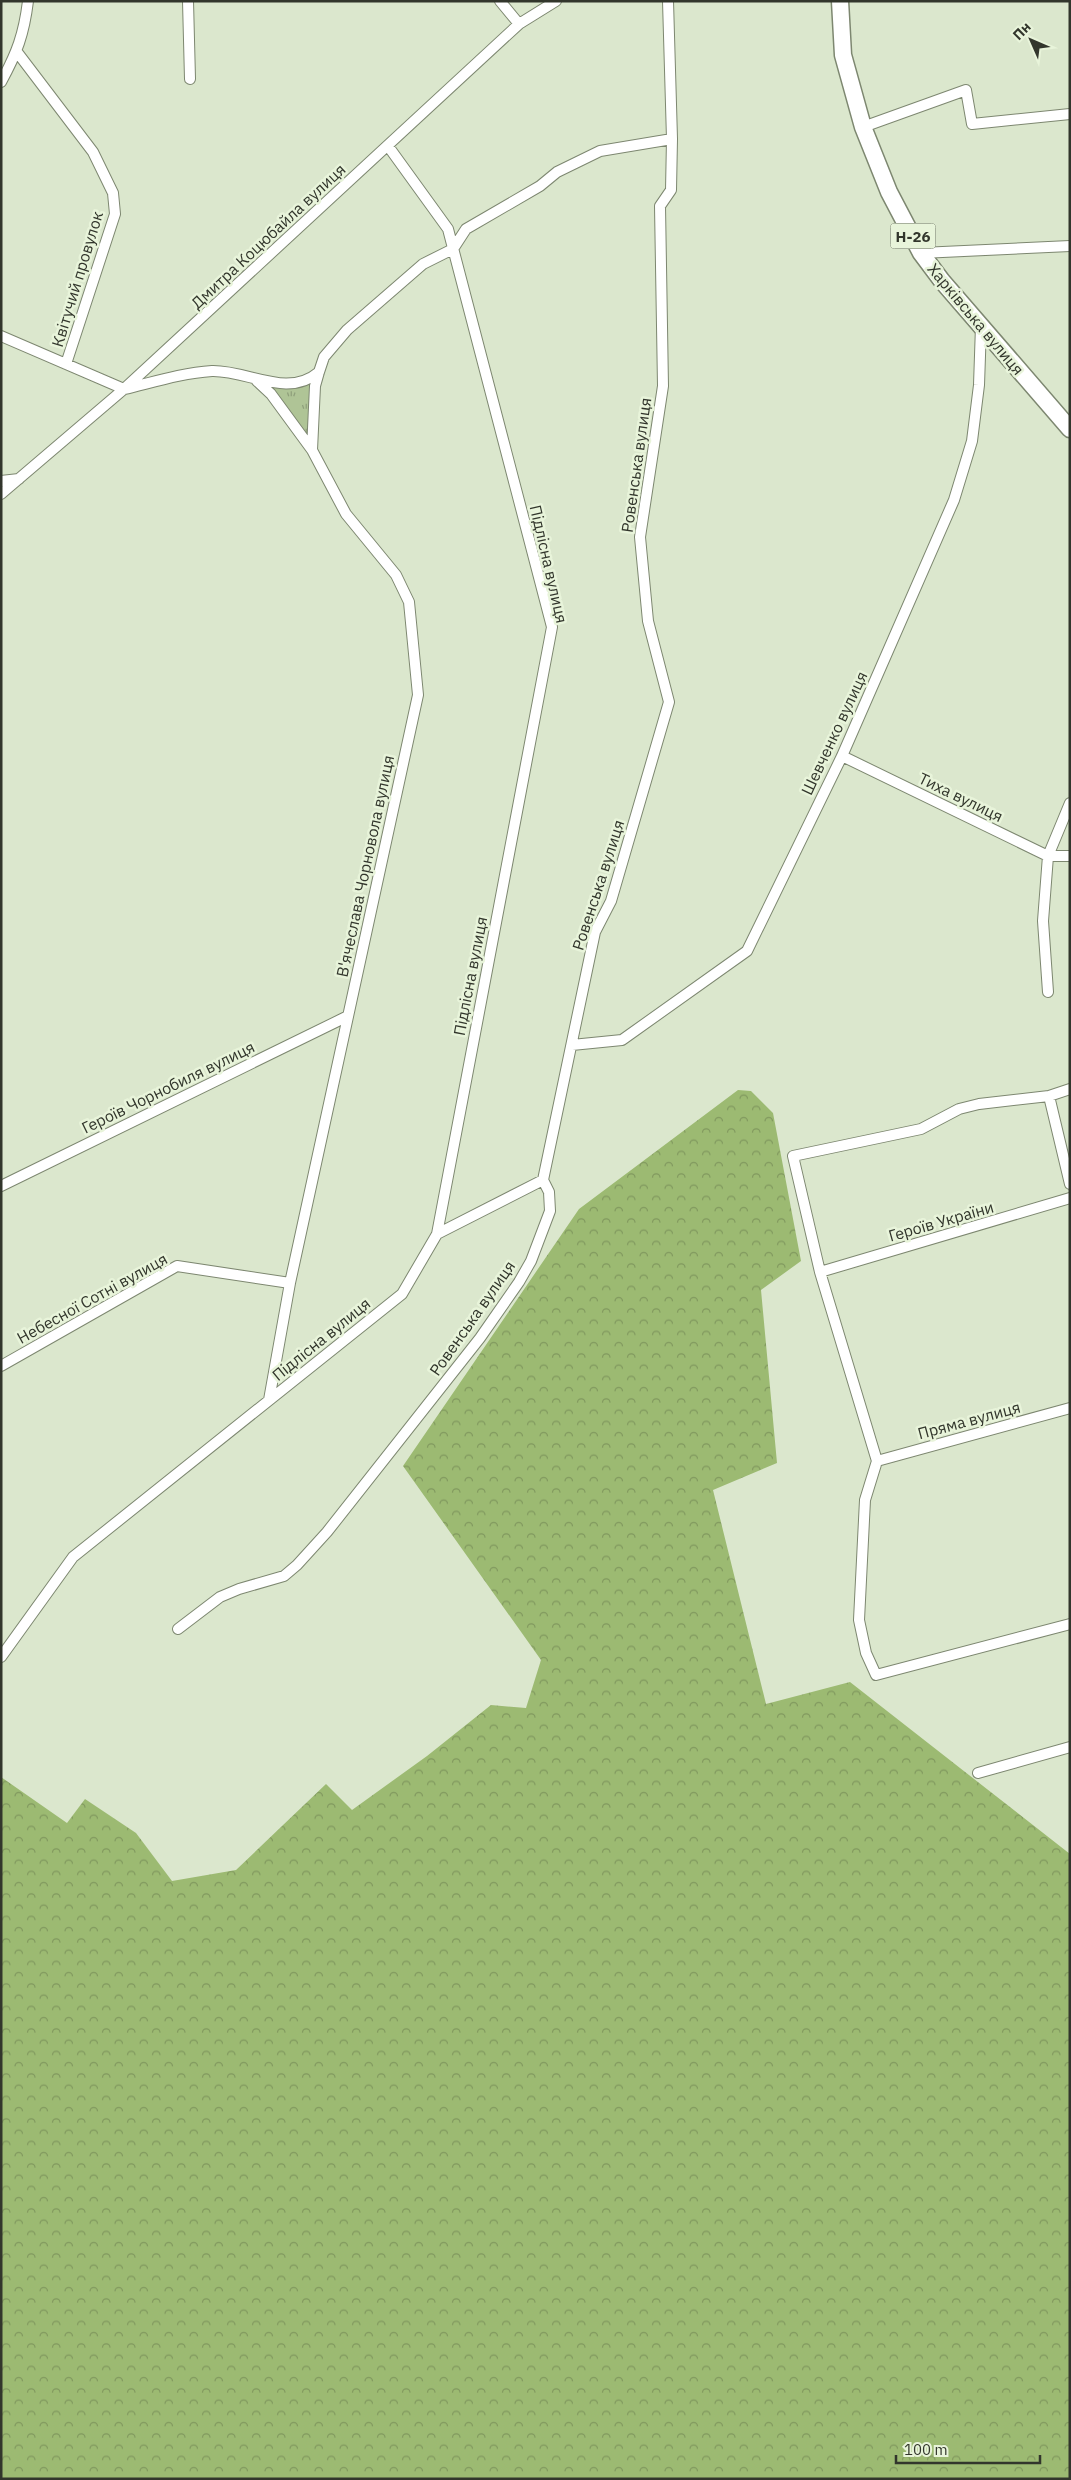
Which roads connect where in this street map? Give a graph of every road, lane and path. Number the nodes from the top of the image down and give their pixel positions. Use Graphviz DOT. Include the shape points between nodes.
graph roads {
  1 [pos="28,1"];
  2 [pos="188,1"];
  3 [pos="500,1"];
  4 [pos="556,1"];
  5 [pos="668,1"];
  6 [pos="840,1"];
  7 [pos="519,24"];
  8 [pos="17,52"];
  9 [pos="190,79"];
  10 [pos="1,82"];
  11 [pos="1070,114"];
  12 [pos="863,126"];
  13 [pos="672,139"];
  14 [pos="388,146"];
  15 [pos="1070,246"];
  16 [pos="453,248"];
  17 [pos="921,253"];
  18 [pos="981,326"];
  19 [pos="1,336"];
  20 [pos="66,364"];
  21 [pos="319,372"];
  22 [pos="257,381"];
  23 [pos="124,389"];
  24 [pos="1070,429"];
  25 [pos="312,450"];
  26 [pos="20,478"];
  27 [pos="1,481"];
  28 [pos="1,494"];
  29 [pos="842,756"];
  30 [pos="1070,803"];
  31 [pos="1048,856"];
  32 [pos="1070,856"];
  33 [pos="1048,992"];
  34 [pos="348,1016"];
  35 [pos="572,1045"];
  36 [pos="1070,1089"];
  37 [pos="1048,1096"];
  38 [pos="543,1180"];
  39 [pos="1070,1184"];
  40 [pos="1,1186"];
  41 [pos="1070,1198"];
  42 [pos="437,1234"];
  43 [pos="820,1272"];
  44 [pos="290,1283"];
  45 [pos="1,1366"];
  46 [pos="269,1400"];
  47 [pos="1070,1408"];
  48 [pos="877,1461"];
  49 [pos="1070,1624"];
  50 [pos="178,1629"];
  51 [pos="1,1657"];
  52 [pos="1070,1747"];
  53 [pos="978,1773"];
  1 -- 8 [label="street" via="25,29"];
  2 -- 9 [label="street"];
  3 -- 7 [label="street"];
  4 -- 7 [label="street, Дмитра Коцюбайла вулиця"];
  5 -- 13 [label="street, Ровенська вулиця"];
  6 -- 12 [label="main road, Харківська вулиця / Н-26" via="843,55"];
  7 -- 14 [label="street, Дмитра Коцюбайла вулиця"];
  8 -- 10 [label="street"];
  8 -- 20 [label="street, Квітучий провулок" via="93,152 113,193 115,214"];
  11 -- 12 [label="street" via="972,124 966,90"];
  12 -- 17 [label="main road, Харківська вулиця / Н-26" via="889,192"];
  13 -- 16 [label="street" via="600,151 557,172 540,186 466,230"];
  13 -- 35 [label="street, Ровенська вулиця" via="671,190 660,206 663,386 640,538 648,621 669,702 611,901 595,932"];
  14 -- 16 [label="street, Підлісна вулиця" via="448,229"];
  14 -- 23 [label="street, Дмитра Коцюбайла вулиця"];
  15 -- 17 [label="street"];
  16 -- 21 [label="street" via="423,264 347,330 324,357"];
  16 -- 42 [label="street, Підлісна вулиця" via="552,626"];
  17 -- 18 [label="main road, Харківська вулиця / Н-26"];
  18 -- 24 [label="main road, Харківська вулиця / Н-26"];
  18 -- 29 [label="street, Шевченко вулиця" via="979,385 972,441 954,500"];
  19 -- 20 [label="street"];
  20 -- 23 [label="street"];
  21 -- 22 [label="street" via="301,382"];
  21 -- 25 [label="street" via="315,386"];
  22 -- 23 [label="street" via="238,374 214,371"];
  22 -- 25 [label="street, В'ячеслава Чорновола вулиця" via="271,394"];
  23 -- 26 [label="street, Дмитра Коцюбайла вулиця"];
  25 -- 34 [label="street, В'ячеслава Чорновола вулиця" via="346,514 396,575 409,602 418,695"];
  26 -- 27 [label="street"];
  26 -- 28 [label="street, Дмитра Коцюбайла вулиця"];
  29 -- 31 [label="street, Тиха вулиця"];
  29 -- 35 [label="street, Шевченко вулиця" via="747,951 622,1040"];
  30 -- 31 [label="street"];
  31 -- 32 [label="street, Тиха вулиця"];
  31 -- 33 [label="street" via="1043,921"];
  34 -- 40 [label="street, Героїв Чорнобиля вулиця"];
  34 -- 44 [label="street, В'ячеслава Чорновола вулиця"];
  35 -- 38 [label="street, Ровенська вулиця"];
  36 -- 37 [label="street"];
  37 -- 39 [label="street"];
  37 -- 43 [label="street" via="979,1104 959,1109 921,1129 793,1156"];
  38 -- 42 [label="street"];
  38 -- 50 [label="street, Ровенська вулиця" via="549,1192 550,1211 531,1262 519,1282 480,1338 327,1532 284,1576 239,1588 220,1597"];
  41 -- 43 [label="street, Героїв України"];
  42 -- 46 [label="street, Підлісна вулиця" via="402,1294"];
  43 -- 48 [label="street"];
  44 -- 45 [label="street, Небесної Сотні вулиця" via="176,1266"];
  44 -- 46 [label="street, В'ячеслава Чорновола вулиця"];
  46 -- 51 [label="street, Підлісна вулиця" via="73,1557"];
  47 -- 48 [label="street, Пряма вулиця"];
  48 -- 49 [label="street" via="865,1500 858,1620 866,1653 876,1675"];
  52 -- 53 [label="street"];
}
